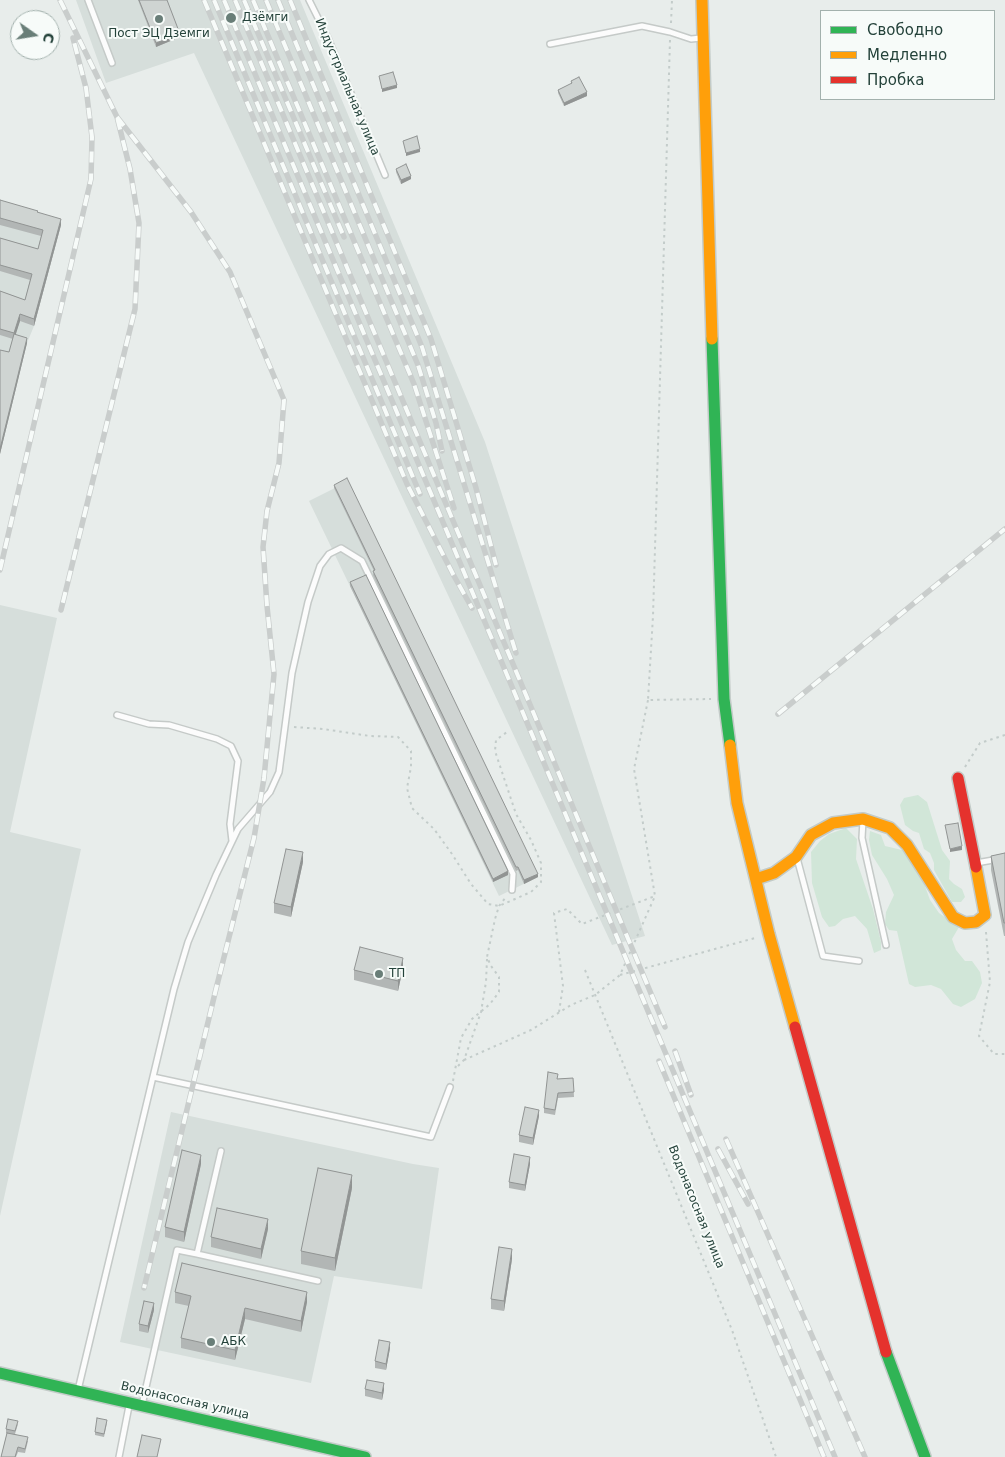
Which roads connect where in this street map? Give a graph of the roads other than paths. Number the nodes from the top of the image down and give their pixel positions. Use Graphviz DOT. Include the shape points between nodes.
graph roads {
  1 [pos="88,0"];
  2 [pos="308,0"];
  3 [pos="702,0"];
  4 [pos="704,37"];
  5 [pos="550,44"];
  6 [pos="112,63"];
  7 [pos="385,175"];
  8 [pos="117,715"];
  9 [pos="958,778"];
  10 [pos="863,820"];
  11 [pos="232,842"];
  12 [pos="796,858"];
  13 [pos="1005,858"];
  14 [pos="975,864"];
  15 [pos="756,879"];
  16 [pos="512,890"];
  17 [pos="886,945"];
  18 [pos="859,961"];
  19 [pos="153,1077"];
  20 [pos="450,1087"];
  21 [pos="221,1150"];
  22 [pos="197,1254"];
  23 [pos="318,1281"];
  24 [pos="1,1375"];
  25 [pos="78,1391"];
  26 [pos="129,1403"];
  27 [pos="142,1405"];
  28 [pos="119,1457"];
  29 [pos="365,1457"];
  30 [pos="925,1457"];
  1 -- 6 [label="lane"];
  2 -- 7 [label="lane, Индустриальная улица" via="328,38"];
  3 -- 4 [label="street"];
  4 -- 5 [label="lane" via="691,39 642,26"];
  4 -- 15 [label="street" via="724,699 738,803"];
  8 -- 11 [label="lane" via="149,724 169,725 231,746 238,761 230,824"];
  9 -- 14 [label="street"];
  10 -- 12 [label="street" via="833,823 811,835"];
  10 -- 14 [label="street" via="890,828 907,845 953,917 965,923 976,922 985,915"];
  10 -- 17 [label="lane" via="862,838"];
  11 -- 16 [label="lane" via="238,829 270,792 279,772 292,673 308,602 320,566 329,554 341,548 362,561 513,874"];
  11 -- 19 [label="lane" via="188,942"];
  12 -- 15 [label="street" via="774,873"];
  12 -- 18 [label="lane" via="823,956"];
  13 -- 14 [label="lane"];
  15 -- 30 [label="street" via="882,1340"];
  19 -- 20 [label="lane" via="431,1137"];
  19 -- 25 [label="lane"];
  21 -- 22 [label="lane"];
  22 -- 23 [label="lane"];
  22 -- 27 [label="lane" via="177,1250"];
  24 -- 25 [label="street, Водонасосная улица"];
  25 -- 26 [label="street, Водонасосная улица"];
  26 -- 27 [label="street, Водонасосная улица"];
  26 -- 28 [label="lane"];
  27 -- 29 [label="street, Водонасосная улица"];
}
